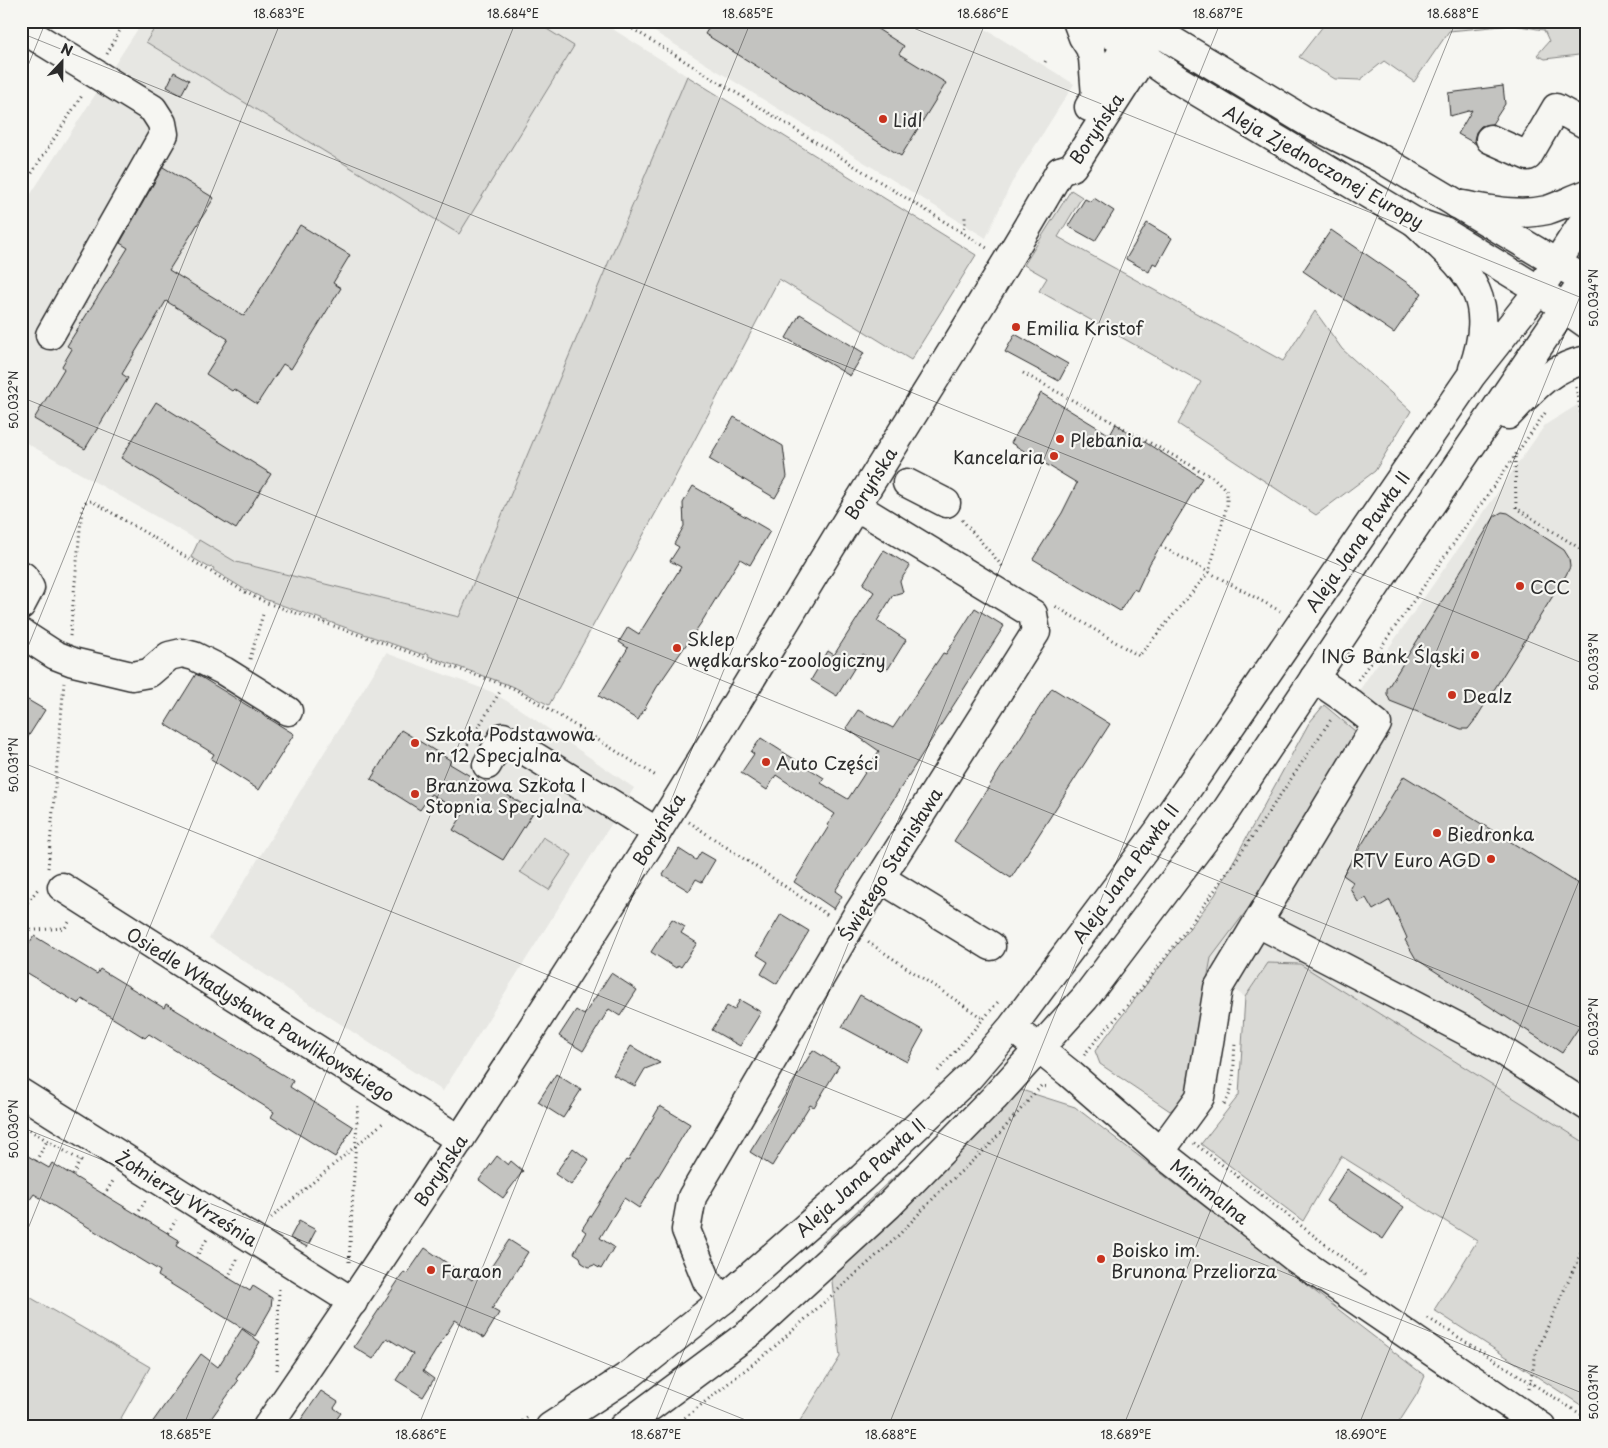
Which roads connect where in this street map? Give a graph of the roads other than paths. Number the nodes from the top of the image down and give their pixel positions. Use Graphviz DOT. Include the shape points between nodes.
graph roads {
  1 [pos="1077,21"];
  2 [pos="1089,21"];
  3 [pos="1150,23"];
  4 [pos="21,28"];
  5 [pos="1136,50"];
  6 [pos="1096,96"];
  7 [pos="1587,125"];
  8 [pos="1490,139"];
  9 [pos="1060,172"];
  10 [pos="1587,194"];
  11 [pos="1455,203"];
  12 [pos="1587,216"];
  13 [pos="1415,222"];
  14 [pos="1556,263"];
  15 [pos="1586,279"];
  16 [pos="1540,290"];
  17 [pos="1565,308"];
  18 [pos="1587,324"];
  19 [pos="50,335"];
  20 [pos="1587,360"];
  21 [pos="1471,376"];
  22 [pos="1455,470"];
  23 [pos="907,483"];
  24 [pos="946,503"];
  25 [pos="856,506"];
  26 [pos="21,574"];
  27 [pos="21,605"];
  28 [pos="21,633"];
  29 [pos="1314,678"];
  30 [pos="288,711"];
  31 [pos="487,765"];
  32 [pos="657,832"];
  33 [pos="880,878"];
  34 [pos="47,886"];
  35 [pos="1258,923"];
  36 [pos="990,946"];
  37 [pos="1012,1027"];
  38 [pos="1038,1049"];
  39 [pos="21,1093"];
  40 [pos="1587,1106"];
  41 [pos="460,1140"];
  42 [pos="1160,1152"];
  43 [pos="723,1300"];
  44 [pos="353,1302"];
  45 [pos="540,1421"];
  46 [pos="267,1427"];
  47 [pos="623,1427"];
  48 [pos="1542,1427"];
  1 -- 6 [label="street" via="1093,58"];
  2 -- 5 [label="street, Aleja Zjednoczonej Europy"];
  3 -- 5 [label="street, Boryńska"];
  3 -- 11 [label="street, Aleja Zjednoczonej Europy" via="1309,123 1380,158"];
  4 -- 19 [label="street" via="153,109 162,123 164,134"];
  5 -- 6 [label="street, Boryńska"];
  5 -- 9 [label="street, Boryńska" via="1072,167"];
  5 -- 13 [label="street, Aleja Zjednoczonej Europy" via="1178,80"];
  6 -- 9 [label="street, Boryńska" via="1056,158"];
  7 -- 8 [label="street" via="1556,108 1528,156"];
  9 -- 25 [label="street, Boryńska"];
  10 -- 11 [label="street" via="1547,210 1529,212 1498,211"];
  11 -- 14 [label="street, Aleja Zjednoczonej Europy"];
  12 -- 14 [label="street, Aleja Jana Pawła II"];
  13 -- 16 [label="street, Aleja Zjednoczonej Europy" via="1444,232"];
  13 -- 21 [label="street" via="1461,267 1477,291 1482,316 1481,337"];
  14 -- 15 [label="street, Aleja Zjednoczonej Europy"];
  14 -- 16 [label="street, Aleja Jana Pawła II"];
  15 -- 17 [label="street, Aleja Jana Pawła II"];
  16 -- 17 [label="street, Aleja Zjednoczonej Europy"];
  16 -- 21 [label="street, Aleja Jana Pawła II"];
  17 -- 18 [label="street, Aleja Zjednoczonej Europy"];
  17 -- 22 [label="street, Aleja Jana Pawła II"];
  20 -- 22 [label="street" via="1566,365 1544,379"];
  21 -- 37 [label="street, Aleja Jana Pawła II" via="1156,833"];
  22 -- 29 [label="street, Aleja Jana Pawła II"];
  23 -- 24 [label="street"];
  25 -- 32 [label="street, Boryńska"];
  25 -- 33 [label="street, Świętego Stanisława" via="1033,614 1036,632"];
  26 -- 27 [label="street" via="30,588"];
  28 -- 30 [label="street" via="73,662 132,676 149,672 169,656 182,653 194,656"];
  29 -- 35 [label="street" via="1376,724"];
  29 -- 38 [label="street, Aleja Jana Pawła II" via="1221,818 1085,998"];
  31 -- 32 [label="street" via="503,737"];
  32 -- 41 [label="street, Boryńska"];
  33 -- 36 [label="street"];
  33 -- 43 [label="street, Świętego Stanisława" via="692,1197 686,1230 707,1281"];
  34 -- 41 [label="street, Osiedle Władysława Pawlikowskiego"];
  35 -- 40 [label="street" via="1493,1045"];
  35 -- 42 [label="street" via="1218,988 1200,1097 1190,1136"];
  37 -- 38 [label="street, Minimalna"];
  37 -- 43 [label="street, Aleja Jana Pawła II" via="962,1084 862,1178"];
  38 -- 42 [label="street, Minimalna"];
  38 -- 47 [label="street, Aleja Jana Pawła II" via="889,1205 752,1331"];
  39 -- 44 [label="street, Żołnierzy Września"];
  41 -- 44 [label="street, Boryńska"];
  42 -- 48 [label="street, Minimalna" via="1295,1258"];
  43 -- 45 [label="street, Aleja Jana Pawła II" via="628,1376"];
  44 -- 46 [label="street, Boryńska"];
}
